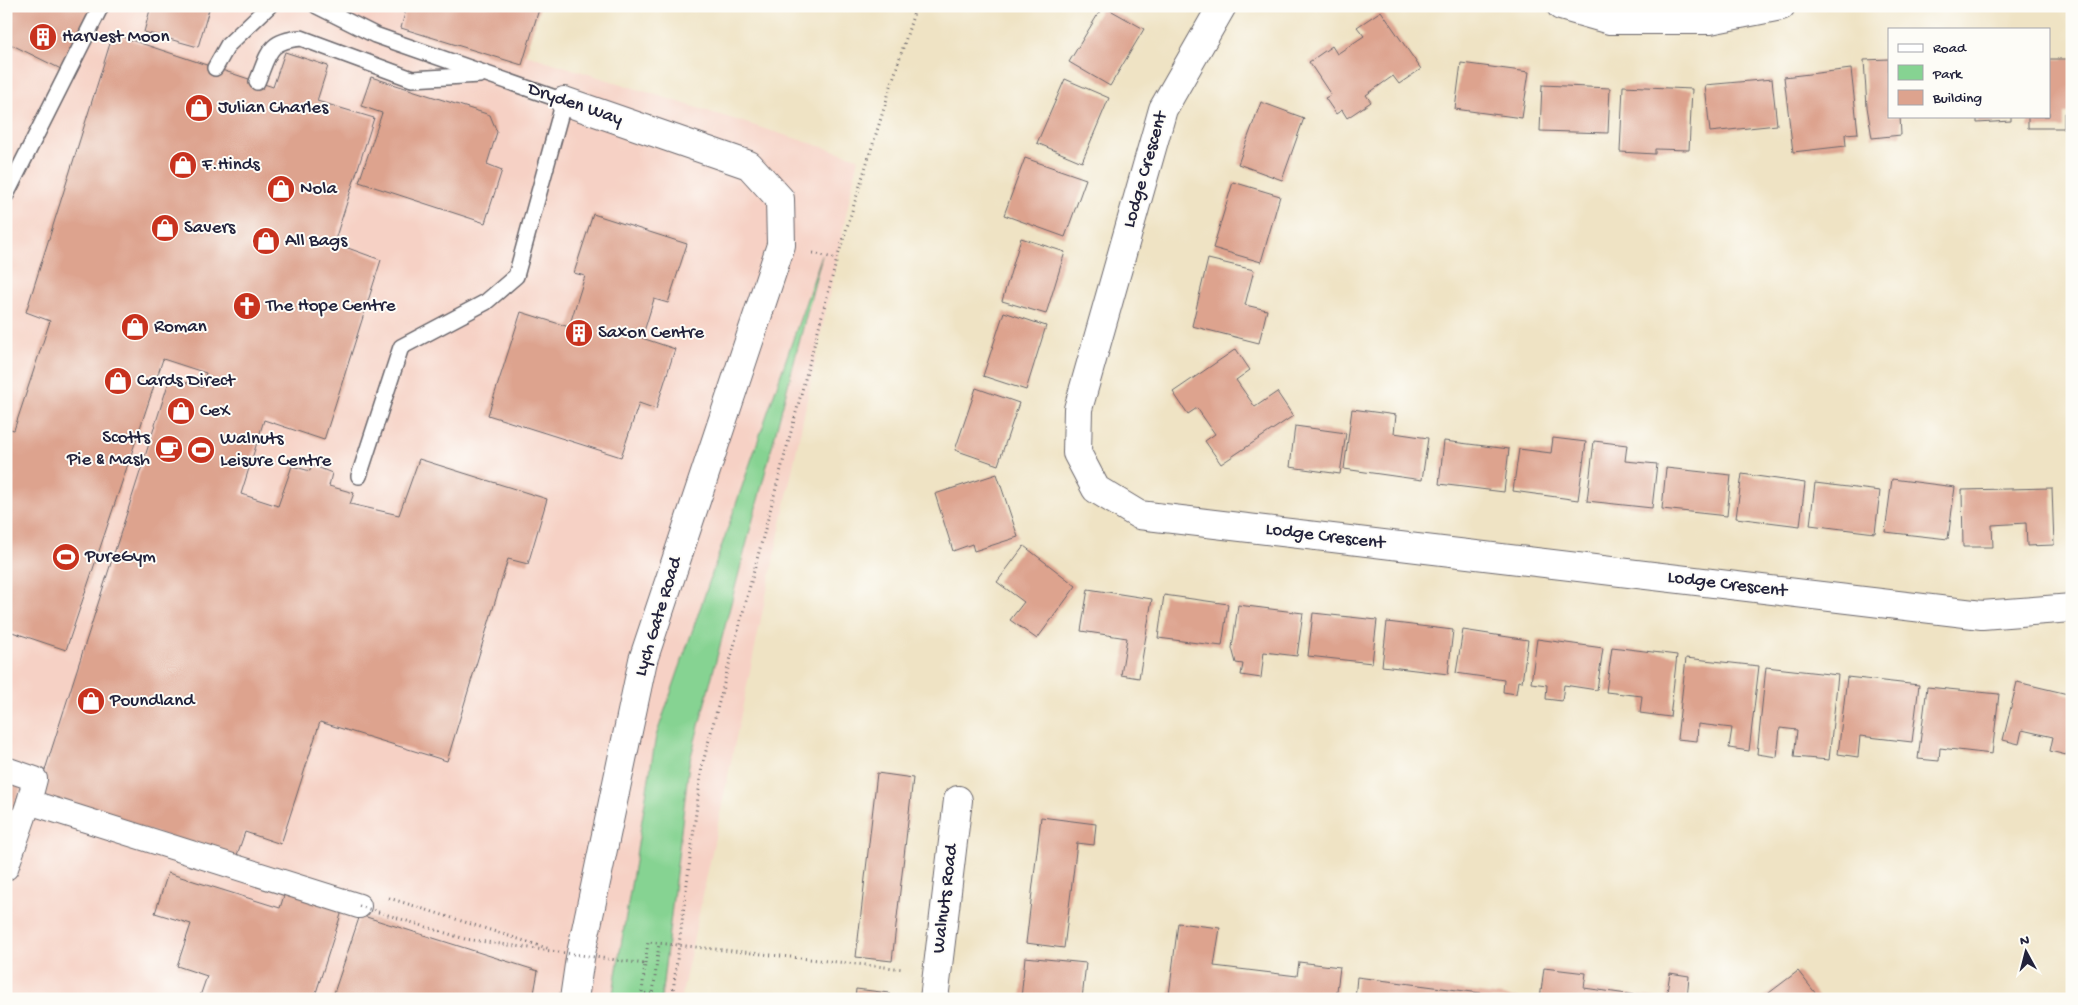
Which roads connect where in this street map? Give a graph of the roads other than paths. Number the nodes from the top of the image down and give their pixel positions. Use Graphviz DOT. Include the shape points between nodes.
graph roads {
  1 [pos="101,6"];
  2 [pos="269,6"];
  3 [pos="317,6"];
  4 [pos="1222,6"];
  5 [pos="1561,6"];
  6 [pos="1781,6"];
  7 [pos="1611,13"];
  8 [pos="215,68"];
  9 [pos="487,74"];
  10 [pos="256,82"];
  11 [pos="564,101"];
  12 [pos="6,195"];
  13 [pos="781,245"];
  14 [pos="360,476"];
  15 [pos="2072,608"];
  16 [pos="6,768"];
  17 [pos="958,800"];
  18 [pos="28,802"];
  19 [pos="6,868"];
  20 [pos="360,902"];
  21 [pos="936,986"];
  22 [pos="574,999"];
  1 -- 12 [label="lane"];
  2 -- 8 [label="lane" via="228,45"];
  3 -- 9 [label="lane, Dryden Way" via="375,35"];
  4 -- 15 [label="street, Lodge Crescent" via="1163,108 1078,409 1077,453 1096,489 1139,515 1982,616"];
  5 -- 7 [label="street"];
  6 -- 7 [label="street" via="1710,20"];
  9 -- 10 [label="lane" via="412,79 301,38 284,39 271,48"];
  9 -- 11 [label="lane, Dryden Way"];
  11 -- 13 [label="street, Dryden Way" via="749,165 780,199"];
  11 -- 14 [label="lane" via="516,276 486,302 401,347"];
  13 -- 22 [label="street, Lych Gate Road" via="643,660"];
  16 -- 18 [label="street" via="35,779"];
  17 -- 21 [label="street, Walnuts Road"];
  18 -- 19 [label="street"];
  18 -- 20 [label="street"];
}
